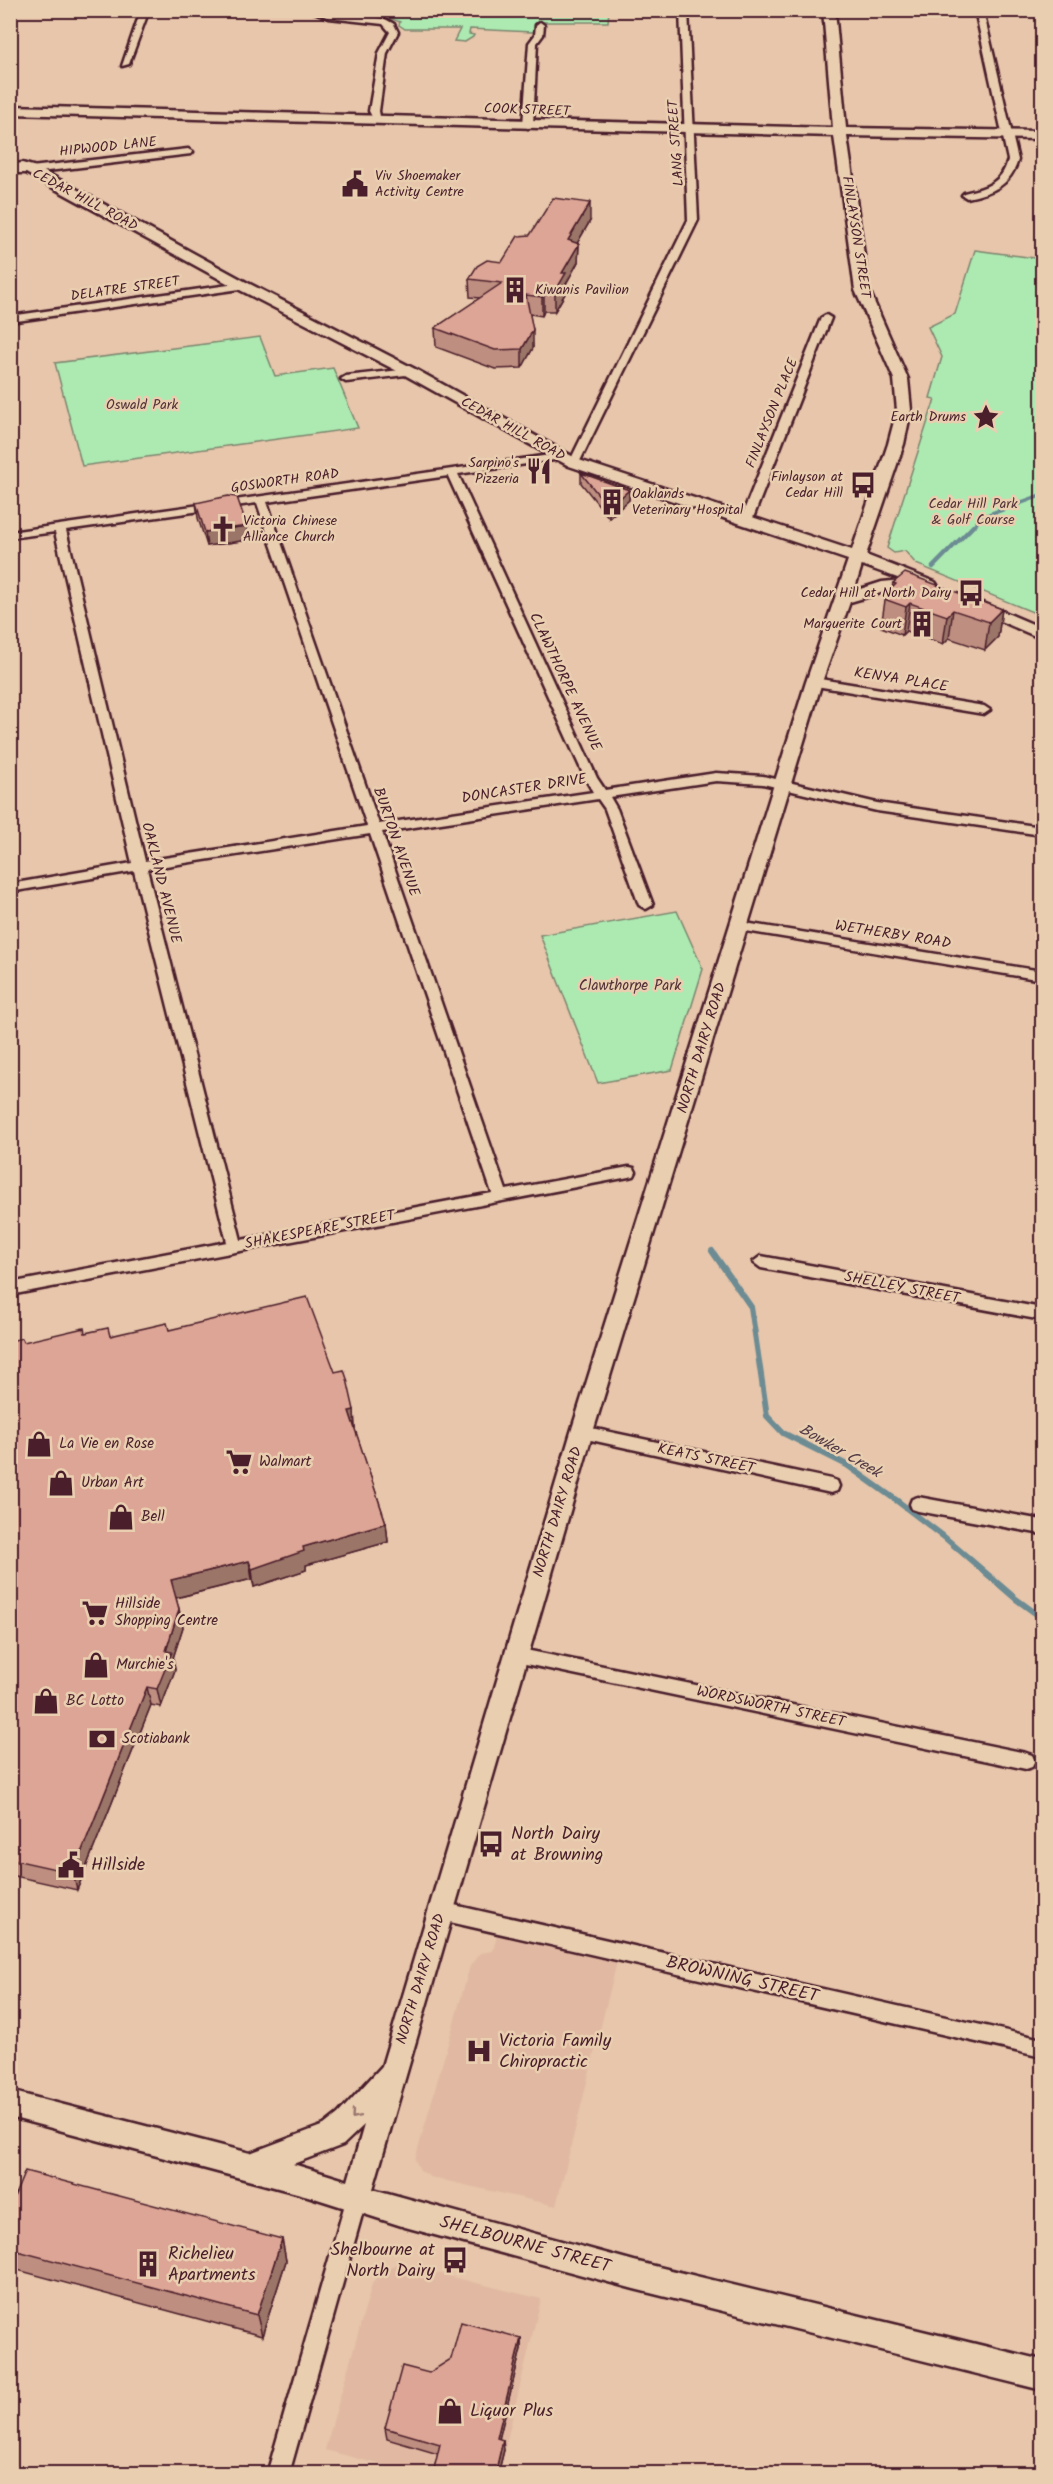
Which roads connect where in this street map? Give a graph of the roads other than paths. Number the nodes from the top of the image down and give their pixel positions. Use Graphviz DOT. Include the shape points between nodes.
graph roads {
  1 [pos="145,10"];
  2 [pos="313,10"];
  3 [pos="684,10"];
  4 [pos="829,10"];
  5 [pos="979,10"];
  6 [pos="540,25"];
  7 [pos="125,64"];
  8 [pos="10,110"];
  9 [pos="378,120"];
  10 [pos="528,125"];
  11 [pos="689,129"];
  12 [pos="840,132"];
  13 [pos="880,133"];
  14 [pos="1008,135"];
  15 [pos="1042,135"];
  16 [pos="188,153"];
  17 [pos="10,157"];
  18 [pos="844,160"];
  19 [pos="21,169"];
  20 [pos="967,195"];
  21 [pos="243,286"];
  22 [pos="826,318"];
  23 [pos="10,319"];
  24 [pos="410,372"];
  25 [pos="346,379"];
  26 [pos="569,460"];
  27 [pos="452,473"];
  28 [pos="261,499"];
  29 [pos="747,518"];
  30 [pos="60,528"];
  31 [pos="10,535"];
  32 [pos="859,557"];
  33 [pos="926,584"];
  34 [pos="843,599"];
  35 [pos="1042,634"];
  36 [pos="814,682"];
  37 [pos="984,710"];
  38 [pos="783,784"];
  39 [pos="602,794"];
  40 [pos="374,829"];
  41 [pos="1042,831"];
  42 [pos="139,866"];
  43 [pos="10,888"];
  44 [pos="646,905"];
  45 [pos="739,926"];
  46 [pos="1042,976"];
  47 [pos="629,1172"];
  48 [pos="500,1195"];
  49 [pos="235,1246"];
  50 [pos="761,1262"];
  51 [pos="10,1289"];
  52 [pos="1042,1314"];
  53 [pos="582,1432"];
  54 [pos="831,1486"];
  55 [pos="918,1504"];
  56 [pos="1042,1527"];
  57 [pos="516,1655"];
  58 [pos="1026,1761"];
  59 [pos="441,1911"];
  60 [pos="1042,2048"];
  61 [pos="393,2071"];
  62 [pos="10,2104"];
  63 [pos="250,2167"];
  64 [pos="357,2197"];
  65 [pos="1042,2375"];
  66 [pos="278,2474"];
  1 -- 7 [label="street"];
  2 -- 9 [label="street" via="392,26 394,32 383,53 374,111"];
  3 -- 11 [label="street, LANG STREET"];
  4 -- 12 [label="street, FINLAYSON STREET"];
  5 -- 14 [label="street"];
  6 -- 10 [label="street" via="533,43"];
  8 -- 9 [label="street, COOK STREET"];
  9 -- 10 [label="street, COOK STREET"];
  10 -- 11 [label="street, COOK STREET"];
  11 -- 12 [label="street, COOK STREET"];
  11 -- 26 [label="street, LANG STREET" via="693,220"];
  12 -- 13 [label="street, COOK STREET"];
  12 -- 18 [label="street, FINLAYSON STREET"];
  13 -- 14 [label="street, COOK STREET"];
  13 -- 18 [label="street" via="859,142"];
  14 -- 15 [label="street, COOK STREET"];
  14 -- 20 [label="street" via="1012,160 1008,177 989,191"];
  16 -- 19 [label="street, HIPWOOD LANE"];
  17 -- 19 [label="street, CEDAR HILL ROAD"];
  18 -- 32 [label="street, FINLAYSON STREET" via="862,290 896,364 904,394 901,430"];
  19 -- 21 [label="street, CEDAR HILL ROAD"];
  21 -- 23 [label="street, DELATRE STREET"];
  21 -- 24 [label="street, CEDAR HILL ROAD"];
  22 -- 29 [label="street, FINLAYSON PLACE"];
  24 -- 25 [label="street"];
  24 -- 26 [label="street, CEDAR HILL ROAD"];
  26 -- 27 [label="street, GOSWORTH ROAD"];
  26 -- 29 [label="street, CEDAR HILL ROAD"];
  27 -- 28 [label="street, GOSWORTH ROAD"];
  27 -- 39 [label="street, CLAWTHORPE AVENUE" via="591,778"];
  28 -- 30 [label="street, GOSWORTH ROAD"];
  28 -- 40 [label="street, BURTON AVENUE"];
  29 -- 32 [label="street, CEDAR HILL ROAD"];
  30 -- 31 [label="street, GOSWORTH ROAD"];
  30 -- 42 [label="street, OAKLAND AVENUE"];
  32 -- 33 [label="street, CEDAR HILL ROAD"];
  32 -- 34 [label="street, NORTH DAIRY ROAD"];
  33 -- 34 [label="street" via="882,587"];
  33 -- 35 [label="street, CEDAR HILL ROAD"];
  34 -- 36 [label="street, NORTH DAIRY ROAD"];
  36 -- 37 [label="street, KENYA PLACE"];
  36 -- 38 [label="street, NORTH DAIRY ROAD"];
  38 -- 39 [label="street, DONCASTER DRIVE" via="716,777"];
  38 -- 41 [label="street, DONCASTER DRIVE" via="877,807"];
  38 -- 45 [label="street, NORTH DAIRY ROAD"];
  39 -- 40 [label="street, DONCASTER DRIVE"];
  39 -- 44 [label="street, CLAWTHORPE AVENUE"];
  40 -- 42 [label="street, DONCASTER DRIVE"];
  40 -- 48 [label="street, BURTON AVENUE"];
  42 -- 43 [label="street, DONCASTER DRIVE"];
  42 -- 49 [label="street, OAKLAND AVENUE"];
  45 -- 46 [label="street, WETHERBY ROAD"];
  45 -- 53 [label="street, NORTH DAIRY ROAD"];
  47 -- 48 [label="street, SHAKESPEARE STREET"];
  48 -- 49 [label="street, SHAKESPEARE STREET"];
  49 -- 51 [label="street, SHAKESPEARE STREET"];
  50 -- 52 [label="street, SHELLEY STREET"];
  53 -- 54 [label="street, KEATS STREET"];
  53 -- 57 [label="street, NORTH DAIRY ROAD"];
  55 -- 56 [label="street"];
  57 -- 58 [label="street, WORDSWORTH STREET"];
  57 -- 59 [label="street, NORTH DAIRY ROAD"];
  59 -- 60 [label="street, BROWNING STREET"];
  59 -- 61 [label="street, NORTH DAIRY ROAD"];
  61 -- 63 [label="street, one-way" via="333,2135"];
  61 -- 64 [label="street, NORTH DAIRY ROAD"];
  62 -- 63 [label="street, SHELBOURNE STREET"];
  63 -- 64 [label="street, SHELBOURNE STREET"];
  64 -- 65 [label="street, SHELBOURNE STREET" via="634,2275"];
  64 -- 66 [label="street, NORTH DAIRY ROAD"];
}
